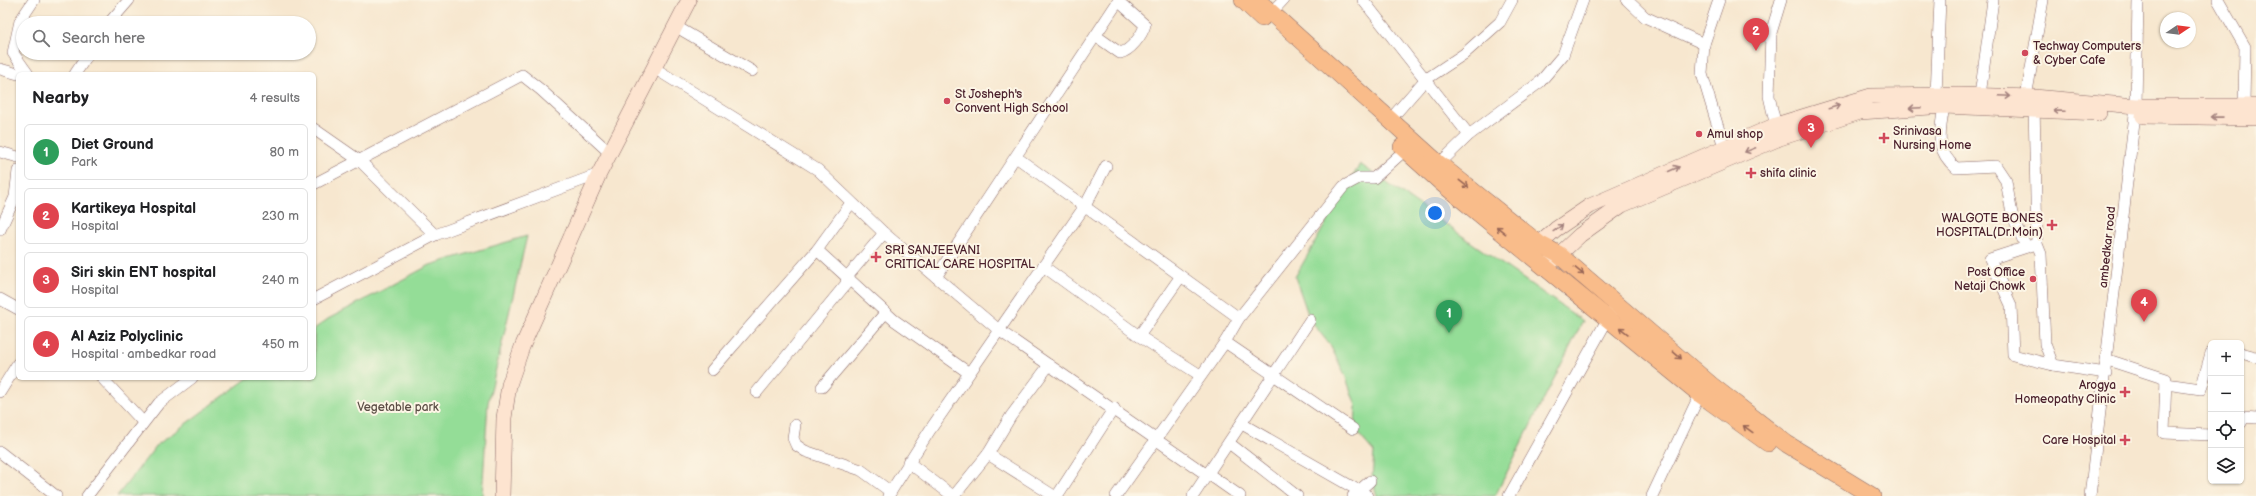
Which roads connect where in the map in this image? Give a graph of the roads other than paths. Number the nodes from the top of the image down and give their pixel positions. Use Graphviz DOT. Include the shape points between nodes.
graph roads {
  1 [pos="34,0"];
  2 [pos="129,0"];
  3 [pos="689,0"];
  4 [pos="1119,0"];
  5 [pos="1242,0"];
  6 [pos="1257,0"];
  7 [pos="1283,0"];
  8 [pos="1363,0"];
  9 [pos="1512,0"];
  10 [pos="1582,0"];
  11 [pos="1627,0"];
  12 [pos="1719,0"];
  13 [pos="1781,0"];
  14 [pos="1993,0"];
  15 [pos="2043,0"];
  16 [pos="2138,0"];
  17 [pos="2218,0"];
  18 [pos="1937,1"];
  19 [pos="1270,14"];
  20 [pos="23,16"];
  21 [pos="115,16"];
  22 [pos="675,26"];
  23 [pos="1096,36"];
  24 [pos="16,39"];
  25 [pos="1704,44"];
  26 [pos="16,57"];
  27 [pos="18,60"];
  28 [pos="84,60"];
  29 [pos="654,68"];
  30 [pos="0,69"];
  31 [pos="752,71"];
  32 [pos="27,72"];
  33 [pos="76,72"];
  34 [pos="16,73"];
  35 [pos="1425,80"];
  36 [pos="1980,95"];
  37 [pos="1940,101"];
  38 [pos="2030,103"];
  39 [pos="2250,105"];
  40 [pos="2136,111"];
  41 [pos="2256,118"];
  42 [pos="1389,121"];
  43 [pos="316,130"];
  44 [pos="1778,132"];
  45 [pos="1469,135"];
  46 [pos="1724,147"];
  47 [pos="1405,150"];
  48 [pos="0,152"];
  49 [pos="610,153"];
  50 [pos="16,156"];
  51 [pos="1016,157"];
  52 [pos="360,161"];
  53 [pos="1439,164"];
  54 [pos="1106,166"];
  55 [pos="599,174"];
  56 [pos="316,183"];
  57 [pos="16,197"];
  58 [pos="851,203"];
  59 [pos="1085,206"];
  60 [pos="2,224"];
  61 [pos="884,233"];
  62 [pos="434,235"];
  63 [pos="2037,244"];
  64 [pos="2026,247"];
  65 [pos="1535,249"];
  66 [pos="817,250"];
  67 [pos="1558,254"];
  68 [pos="1043,266"];
  69 [pos="1546,267"];
  70 [pos="1181,276"];
  71 [pos="847,277"];
  72 [pos="936,277"];
  73 [pos="316,298"];
  74 [pos="0,299"];
  75 [pos="1617,302"];
  76 [pos="16,308"];
  77 [pos="886,312"];
  78 [pos="1239,318"];
  79 [pos="1607,318"];
  80 [pos="1310,320"];
  81 [pos="1000,331"];
  82 [pos="1139,336"];
  83 [pos="1225,342"];
  84 [pos="2244,355"];
  85 [pos="2256,357"];
  86 [pos="2108,360"];
  87 [pos="2208,364"];
  88 [pos="1049,365"];
  89 [pos="2053,365"];
  90 [pos="16,366"];
  91 [pos="712,370"];
  92 [pos="969,373"];
  93 [pos="2106,373"];
  94 [pos="1200,375"];
  95 [pos="1274,375"];
  96 [pos="104,380"];
  97 [pos="189,380"];
  98 [pos="2166,384"];
  99 [pos="822,387"];
  100 [pos="0,392"];
  101 [pos="756,392"];
  102 [pos="1700,394"];
  103 [pos="1114,408"];
  104 [pos="2244,417"];
  105 [pos="2256,418"];
  106 [pos="143,422"];
  107 [pos="1242,424"];
  108 [pos="794,425"];
  109 [pos="1353,429"];
  110 [pos="2208,435"];
  111 [pos="1157,440"];
  112 [pos="1229,443"];
  113 [pos="0,452"];
  114 [pos="988,454"];
  115 [pos="908,462"];
  116 [pos="1207,474"];
  117 [pos="1370,481"];
  118 [pos="1356,493"];
  119 [pos="890,494"];
  120 [pos="56,496"];
  121 [pos="87,496"];
  122 [pos="502,496"];
  123 [pos="954,496"];
  124 [pos="1054,496"];
  125 [pos="1057,496"];
  126 [pos="1116,496"];
  127 [pos="1193,496"];
  128 [pos="1240,496"];
  129 [pos="1297,496"];
  130 [pos="1368,496"];
  131 [pos="1509,496"];
  132 [pos="1652,496"];
  133 [pos="1851,496"];
  134 [pos="1872,496"];
  135 [pos="2090,496"];
  1 -- 20 [label="street"];
  2 -- 21 [label="street"];
  3 -- 22 [label="main road"];
  4 -- 23 [label="street"];
  4 -- 23 [label="street" via="1145,25 1144,31 1126,51 1120,53"];
  5 -- 47 [label="main road"];
  6 -- 19 [label="main road"];
  7 -- 19 [label="street"];
  8 -- 35 [label="street"];
  9 -- 35 [label="street" via="1500,22 1464,54"];
  10 -- 45 [label="street" via="1563,55 1540,82"];
  11 -- 25 [label="street" via="1645,17"];
  12 -- 25 [label="street"];
  13 -- 44 [label="street" via="1771,33 1769,96"];
  14 -- 36 [label="street"];
  15 -- 38 [label="street"];
  16 -- 40 [label="street, ambedkar road"];
  17 -- 39 [label="street" via="2245,47"];
  18 -- 37 [label="street"];
  19 -- 42 [label="main road"];
  22 -- 29 [label="main road"];
  22 -- 31 [label="street"];
  23 -- 51 [label="street"];
  24 -- 26 [label="street" via="13,53"];
  25 -- 46 [label="street" via="1702,74"];
  27 -- 32 [label="street"];
  28 -- 33 [label="street"];
  29 -- 49 [label="main road"];
  29 -- 58 [label="street" via="818,170"];
  30 -- 34 [label="street"];
  35 -- 42 [label="street"];
  35 -- 45 [label="street"];
  36 -- 37 [label="main road"];
  36 -- 38 [label="main road, one-way"];
  37 -- 38 [label="main road"];
  37 -- 44 [label="main road" via="1860,112"];
  37 -- 64 [label="street" via="1940,138 1944,158 1956,168 1996,166 2006,180 2012,214"];
  38 -- 40 [label="main road"];
  38 -- 63 [label="street"];
  39 -- 40 [label="main road"];
  41 -- 40 [label="main road, one-way"];
  40 -- 86 [label="street, ambedkar road"];
  42 -- 53 [label="main road"];
  43 -- 52 [label="street"];
  44 -- 46 [label="main road"];
  44 -- 67 [label="main road, one-way" via="1622,205"];
  45 -- 53 [label="street"];
  65 -- 46 [label="main road, one-way" via="1556,229 1590,206"];
  65 -- 47 [label="main road, one-way"];
  47 -- 78 [label="street" via="1374,178 1358,178 1344,186"];
  48 -- 50 [label="street"];
  49 -- 52 [label="street" via="522,75"];
  49 -- 55 [label="main road"];
  51 -- 59 [label="street"];
  51 -- 72 [label="street"];
  52 -- 56 [label="street"];
  52 -- 62 [label="street"];
  53 -- 65 [label="main road, one-way"];
  54 -- 59 [label="street"];
  55 -- 62 [label="street"];
  55 -- 122 [label="main road" via="522,347 509,385 504,418"];
  57 -- 60 [label="street"];
  58 -- 61 [label="street"];
  58 -- 66 [label="street"];
  59 -- 68 [label="street"];
  59 -- 70 [label="street"];
  61 -- 71 [label="street"];
  61 -- 72 [label="street"];
  62 -- 73 [label="street"];
  63 -- 64 [label="street"];
  63 -- 89 [label="street" via="2041,254 2044,344"];
  64 -- 89 [label="street" via="1990,259 2010,305 2013,355"];
  65 -- 67 [label="main road"];
  65 -- 69 [label="main road"];
  66 -- 71 [label="street"];
  66 -- 91 [label="street"];
  67 -- 69 [label="main road"];
  67 -- 75 [label="main road, one-way"];
  68 -- 81 [label="street"];
  68 -- 82 [label="street"];
  69 -- 79 [label="main road"];
  70 -- 78 [label="street"];
  70 -- 82 [label="street"];
  71 -- 77 [label="street"];
  71 -- 101 [label="street" via="846,284"];
  72 -- 81 [label="street"];
  74 -- 76 [label="street"];
  75 -- 79 [label="street"];
  75 -- 134 [label="main road, one-way" via="1711,384 1787,444"];
  77 -- 92 [label="street"];
  77 -- 99 [label="street"];
  78 -- 83 [label="street"];
  102 -- 79 [label="main road, one-way"];
  79 -- 131 [label="street"];
  80 -- 95 [label="street"];
  81 -- 88 [label="street"];
  81 -- 92 [label="street"];
  82 -- 94 [label="street"];
  83 -- 94 [label="street"];
  83 -- 95 [label="street"];
  84 -- 85 [label="street"];
  86 -- 93 [label="street, ambedkar road"];
  86 -- 98 [label="street" via="2166,379"];
  87 -- 98 [label="street" via="2201,389"];
  88 -- 103 [label="street"];
  88 -- 114 [label="street" via="1011,416"];
  89 -- 93 [label="street"];
  90 -- 100 [label="street"];
  92 -- 115 [label="street"];
  93 -- 135 [label="street, ambedkar road"];
  94 -- 111 [label="street"];
  95 -- 107 [label="street"];
  95 -- 109 [label="street"];
  96 -- 106 [label="street"];
  97 -- 106 [label="street" via="159,402"];
  98 -- 110 [label="street" via="2164,433"];
  102 -- 132 [label="street"];
  133 -- 102 [label="main road, one-way" via="1781,452"];
  103 -- 111 [label="street"];
  103 -- 125 [label="street"];
  104 -- 105 [label="street"];
  106 -- 121 [label="street"];
  107 -- 112 [label="street"];
  107 -- 118 [label="street"];
  108 -- 119 [label="street" via="793,438 796,445 805,451 861,470"];
  111 -- 116 [label="street"];
  111 -- 126 [label="street"];
  112 -- 116 [label="street"];
  112 -- 129 [label="street"];
  113 -- 120 [label="street"];
  114 -- 123 [label="street"];
  114 -- 124 [label="street"];
  115 -- 119 [label="street"];
  115 -- 123 [label="street"];
  116 -- 127 [label="street"];
  116 -- 128 [label="street"];
  117 -- 118 [label="street"];
  118 -- 130 [label="street"];
}
